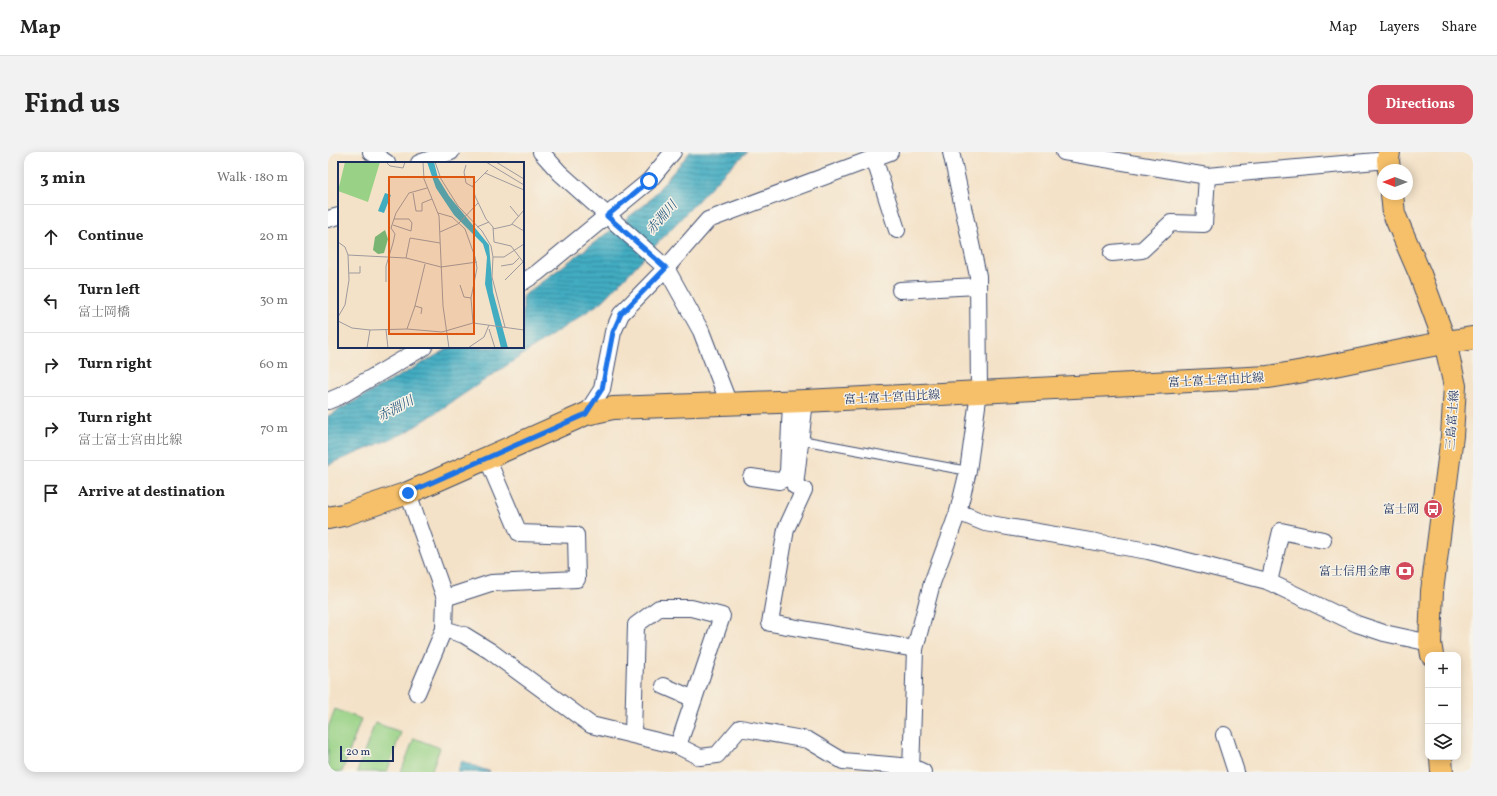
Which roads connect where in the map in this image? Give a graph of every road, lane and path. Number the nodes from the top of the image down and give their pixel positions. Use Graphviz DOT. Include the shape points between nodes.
graph roads {
  1 [pos="371,152"];
  2 [pos="451,152"];
  3 [pos="541,152"];
  4 [pos="673,152"];
  5 [pos="890,152"];
  6 [pos="951,152"];
  7 [pos="1064,152"];
  8 [pos="874,158"];
  9 [pos="1389,161"];
  10 [pos="386,162"];
  11 [pos="422,162"];
  12 [pos="1207,176"];
  13 [pos="1393,200"];
  14 [pos="338,216"];
  15 [pos="607,216"];
  16 [pos="328,219"];
  17 [pos="897,230"];
  18 [pos="1112,253"];
  19 [pos="666,268"];
  20 [pos="524,281"];
  21 [pos="978,286"];
  22 [pos="900,290"];
  23 [pos="1473,338"];
  24 [pos="1445,342"];
  25 [pos="422,348"];
  26 [pos="979,392"];
  27 [pos="328,401"];
  28 [pos="798,401"];
  29 [pos="729,404"];
  30 [pos="586,414"];
  31 [pos="800,440"];
  32 [pos="487,458"];
  33 [pos="968,470"];
  34 [pos="751,477"];
  35 [pos="408,493"];
  36 [pos="958,512"];
  37 [pos="328,518"];
  38 [pos="1323,540"];
  39 [pos="1269,582"];
  40 [pos="445,598"];
  41 [pos="444,629"];
  42 [pos="915,649"];
  43 [pos="1431,649"];
  44 [pos="664,686"];
  45 [pos="417,693"];
  46 [pos="694,699"];
  47 [pos="633,734"];
  48 [pos="1224,735"];
  49 [pos="678,746"];
  50 [pos="1441,760"];
  51 [pos="915,770"];
  52 [pos="1236,772"];
  53 [pos="1442,772"];
  1 -- 10 [label="street"];
  2 -- 11 [label="street"];
  3 -- 15 [label="street"];
  4 -- 15 [label="street" via="649,181"];
  5 -- 8 [label="street"];
  6 -- 21 [label="street"];
  7 -- 12 [label="street"];
  8 -- 17 [label="street"];
  8 -- 19 [label="street" via="708,220"];
  9 -- 12 [label="street"];
  12 -- 18 [label="street" via="1204,224 1171,223 1142,250"];
  13 -- 24 [label="main road, 三島富士線" via="1394,214"];
  14 -- 16 [label="street"];
  15 -- 19 [label="street"];
  15 -- 20 [label="street"];
  19 -- 29 [label="street" via="701,331"];
  19 -- 30 [label="street" via="621,314 613,332 602,389"];
  21 -- 22 [label="street"];
  21 -- 26 [label="street"];
  23 -- 24 [label="main road, 富士富士宮由比線"];
  24 -- 26 [label="main road, 富士富士宮由比線" via="1268,377"];
  24 -- 43 [label="main road, 三島富士線" via="1455,386 1452,436 1432,591"];
  25 -- 27 [label="street"];
  26 -- 28 [label="main road, 富士富士宮由比線"];
  26 -- 33 [label="street"];
  28 -- 29 [label="main road, 富士富士宮由比線"];
  28 -- 31 [label="street"];
  28 -- 34 [label="street" via="788,472 784,479 779,481"];
  29 -- 30 [label="main road, 富士富士宮由比線" via="613,408"];
  30 -- 32 [label="main road, 富士富士宮由比線"];
  31 -- 33 [label="lane"];
  31 -- 42 [label="street" via="795,486 804,490 786,529 770,623"];
  32 -- 35 [label="main road, 富士富士宮由比線"];
  32 -- 40 [label="street" via="519,533 576,535 577,579 491,583"];
  33 -- 36 [label="street"];
  35 -- 37 [label="main road, 富士富士宮由比線"];
  35 -- 40 [label="street"];
  36 -- 39 [label="street" via="985,523 1148,551"];
  36 -- 42 [label="street" via="932,583"];
  38 -- 39 [label="street" via="1281,531"];
  39 -- 43 [label="street" via="1357,624"];
  40 -- 41 [label="street"];
  41 -- 45 [label="street"];
  41 -- 47 [label="street" via="464,635 490,651 591,725"];
  42 -- 51 [label="street"];
  44 -- 46 [label="street"];
  46 -- 47 [label="street" via="722,616 691,608 658,608 636,625"];
  46 -- 49 [label="street"];
  47 -- 49 [label="street"];
  48 -- 52 [label="street"];
  49 -- 51 [label="street" via="700,757 717,755 740,728 808,740 843,761"];
  50 -- 53 [label="main road"];
}
